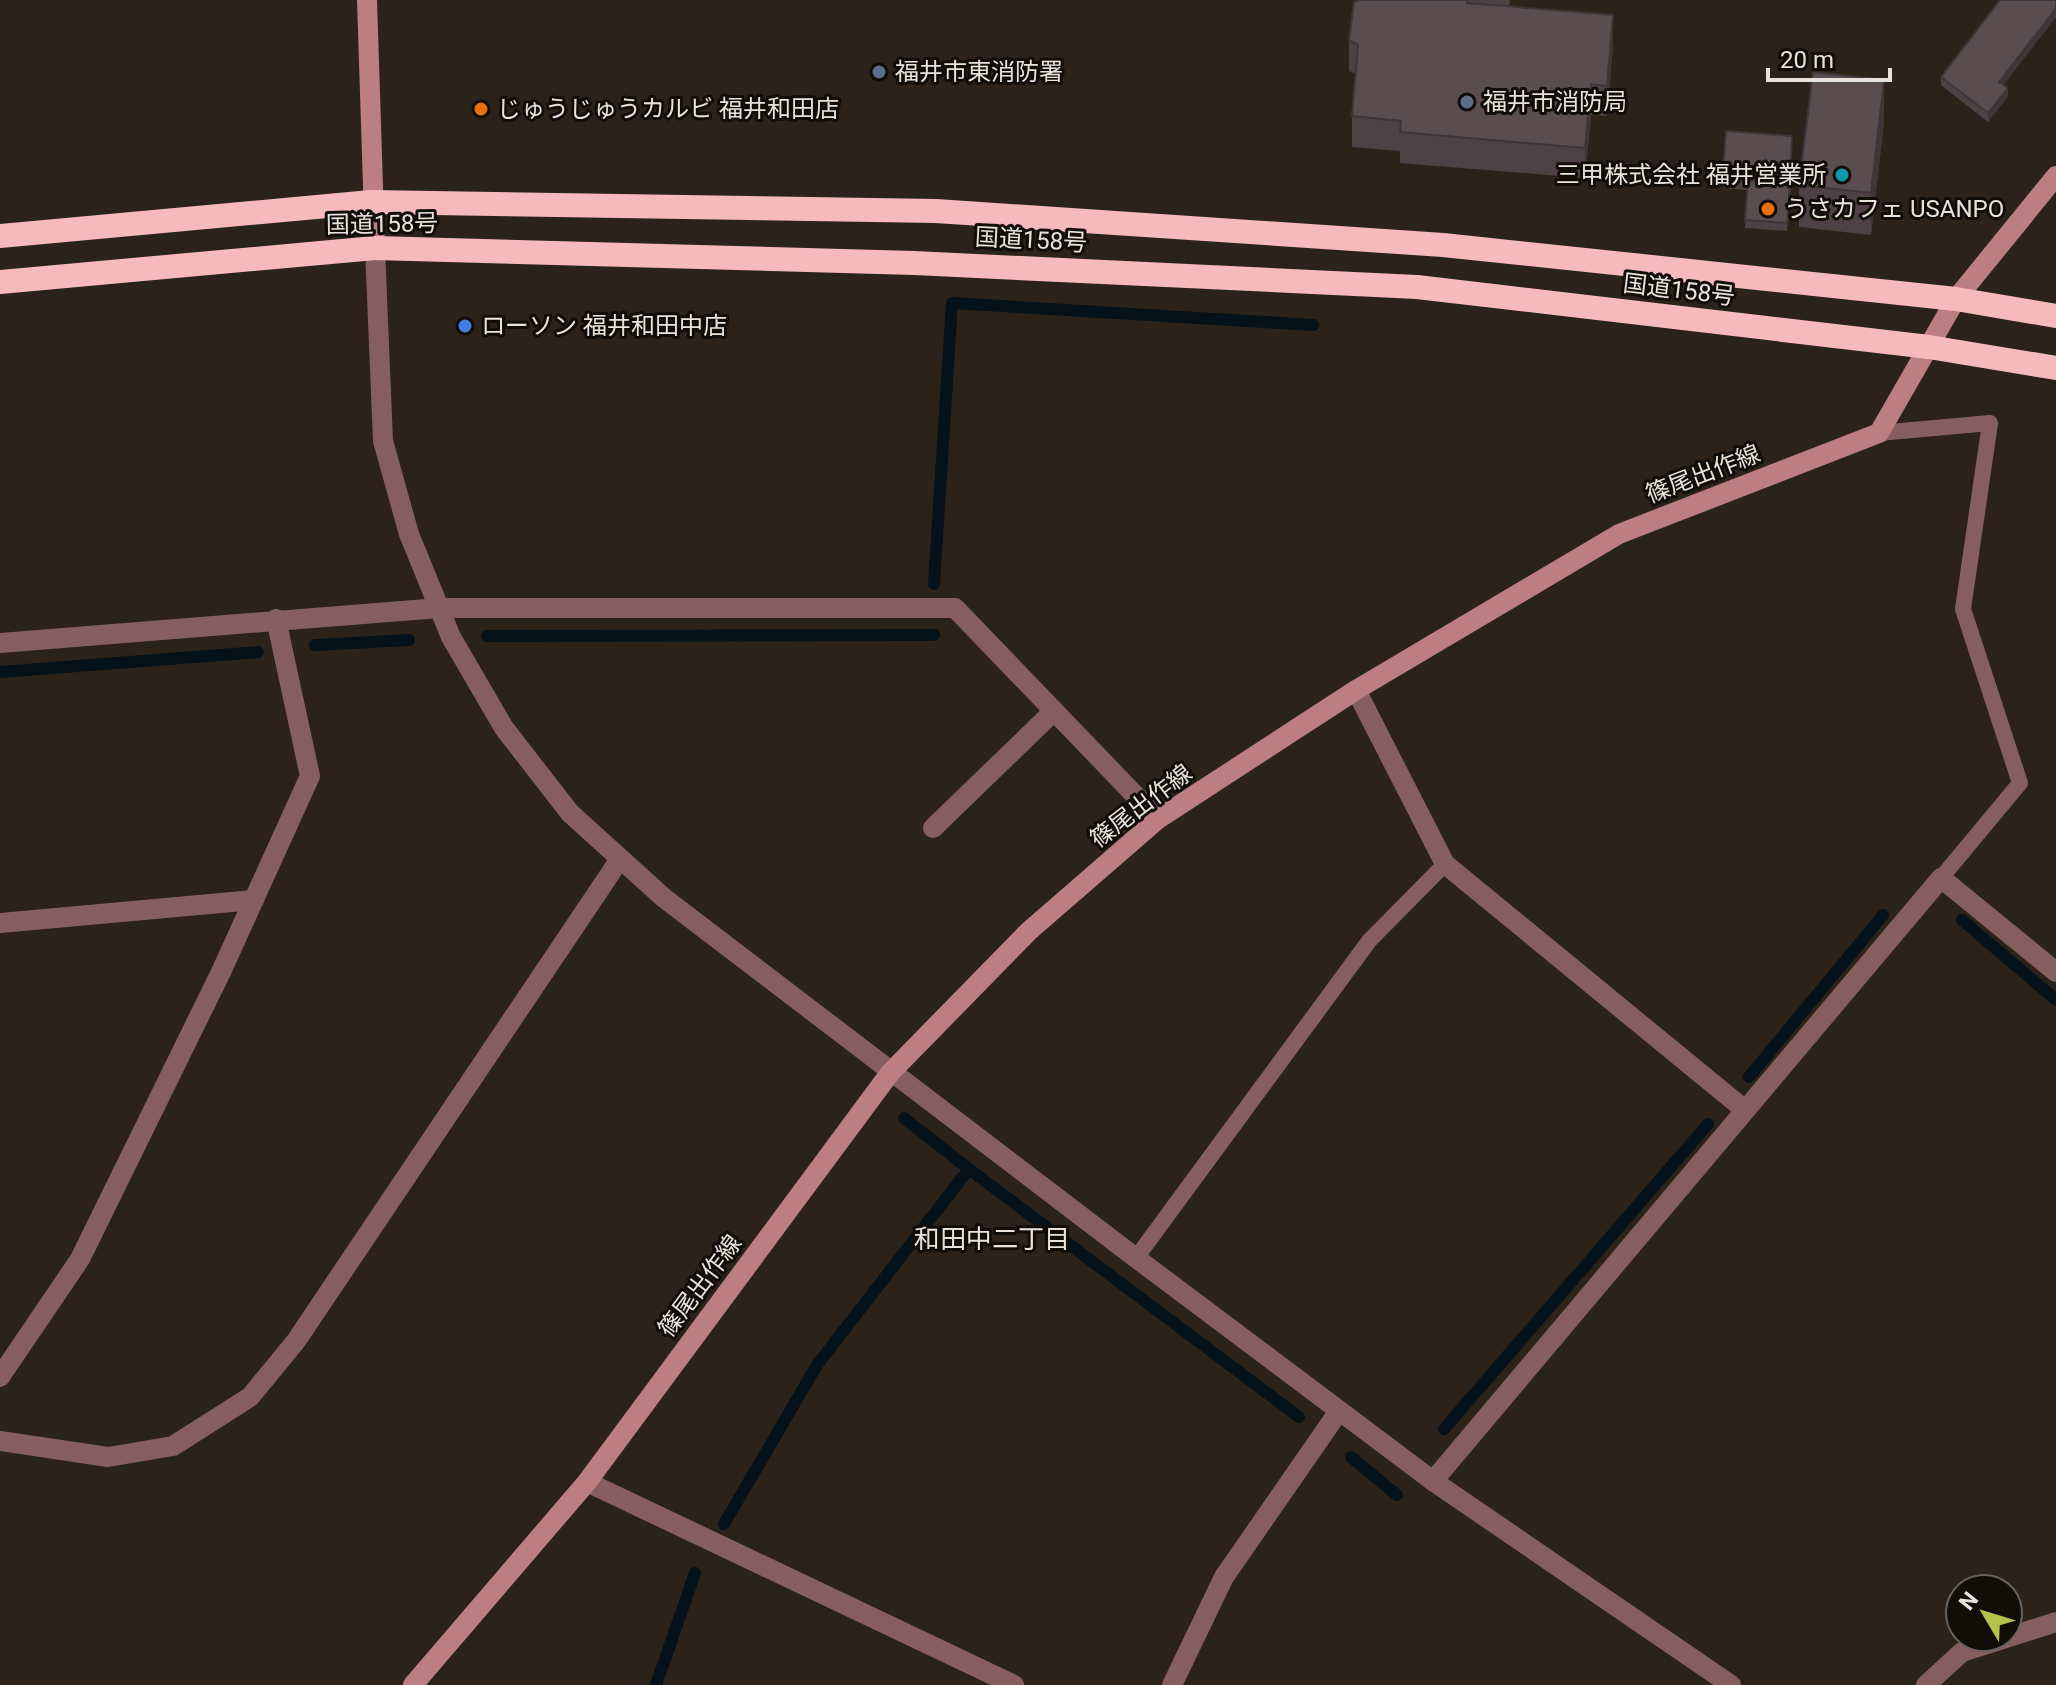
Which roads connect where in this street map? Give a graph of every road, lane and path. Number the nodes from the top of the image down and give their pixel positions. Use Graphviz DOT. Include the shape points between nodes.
graph roads {
  1 [pos="367,0"];
  2 [pos="2056,176"];
  3 [pos="371,202"];
  4 [pos="0,236"];
  5 [pos="375,248"];
  6 [pos="0,282"];
  7 [pos="1956,299"];
  8 [pos="2056,316"];
  9 [pos="1929,347"];
  10 [pos="2056,368"];
  11 [pos="1879,433"];
  12 [pos="439,608"];
  13 [pos="276,619"];
  14 [pos="0,643"];
  15 [pos="1356,690"];
  16 [pos="1054,711"];
  17 [pos="1158,819"];
  18 [pos="933,828"];
  19 [pos="620,859"];
  20 [pos="1445,864"];
  21 [pos="1941,878"];
  22 [pos="254,900"];
  23 [pos="0,923"];
  24 [pos="2056,972"];
  25 [pos="890,1073"];
  26 [pos="1745,1110"];
  27 [pos="1136,1258"];
  28 [pos="0,1377"];
  29 [pos="1339,1411"];
  30 [pos="0,1441"];
  31 [pos="1433,1481"];
  32 [pos="587,1482"];
  33 [pos="2056,1622"];
  34 [pos="413,1685"];
  35 [pos="1014,1685"];
  36 [pos="1172,1685"];
  37 [pos="1731,1685"];
  38 [pos="1926,1685"];
  1 -- 3 [label="main road"];
  2 -- 7 [label="main road"];
  3 -- 4 [label="highway, 国道158号"];
  3 -- 5 [label="main road"];
  3 -- 7 [label="highway, 国道158号" via="936,211 1443,245"];
  5 -- 6 [label="highway, 国道158号"];
  5 -- 9 [label="highway, 国道158号" via="914,263 1417,287"];
  5 -- 12 [label="street" via="383,441 409,534"];
  7 -- 8 [label="highway, 国道158号"];
  7 -- 9 [label="main road"];
  9 -- 10 [label="highway, 国道158号"];
  9 -- 11 [label="main road"];
  11 -- 15 [label="main road, 篠尾出作線" via="1619,534"];
  11 -- 21 [label="lane" via="1990,423 1963,609 2020,783"];
  12 -- 13 [label="street"];
  12 -- 16 [label="street" via="955,608"];
  12 -- 19 [label="street" via="504,728 570,813"];
  13 -- 14 [label="street"];
  13 -- 22 [label="street" via="310,776"];
  15 -- 17 [label="main road, 篠尾出作線"];
  15 -- 20 [label="street"];
  16 -- 17 [label="street"];
  16 -- 18 [label="street"];
  17 -- 25 [label="main road, 篠尾出作線" via="1029,931"];
  19 -- 25 [label="street"];
  19 -- 30 [label="street" via="296,1341 250,1397 173,1446 108,1457"];
  20 -- 26 [label="street"];
  20 -- 27 [label="lane" via="1369,941"];
  21 -- 24 [label="street"];
  21 -- 26 [label="street"];
  22 -- 23 [label="street"];
  22 -- 28 [label="street" via="80,1259"];
  25 -- 27 [label="street"];
  25 -- 32 [label="main road, 篠尾出作線"];
  26 -- 31 [label="street"];
  27 -- 29 [label="street"];
  29 -- 31 [label="street"];
  29 -- 36 [label="street" via="1224,1577"];
  31 -- 37 [label="street"];
  32 -- 34 [label="main road, 篠尾出作線"];
  32 -- 35 [label="street"];
  33 -- 38 [label="street" via="1962,1652"];
}
